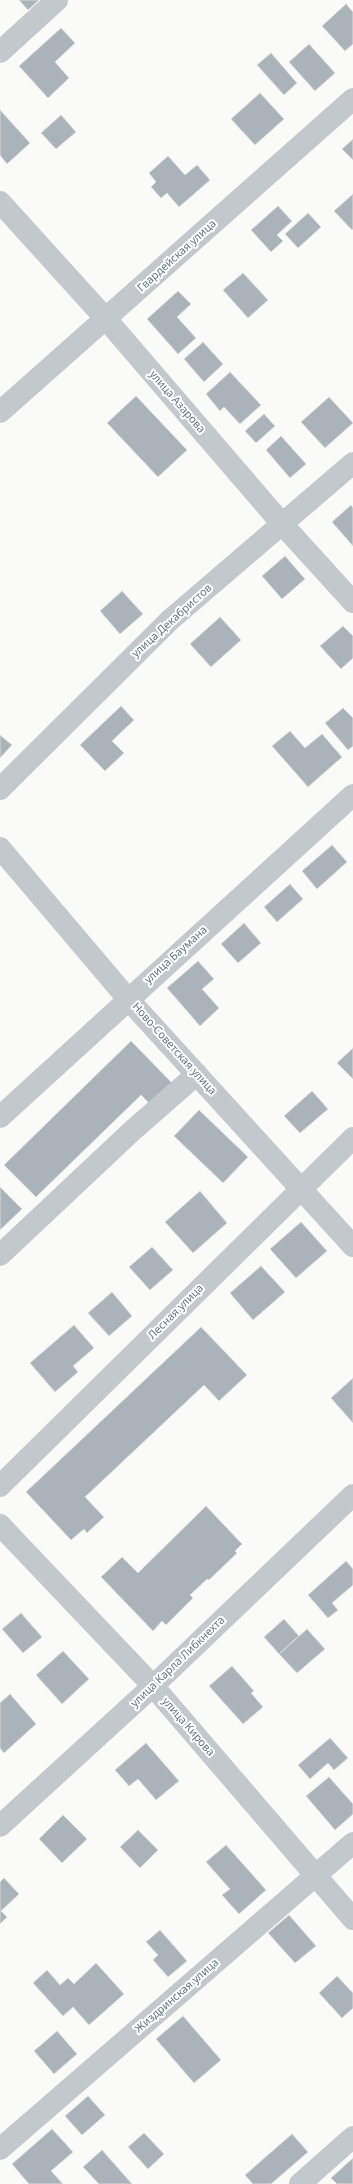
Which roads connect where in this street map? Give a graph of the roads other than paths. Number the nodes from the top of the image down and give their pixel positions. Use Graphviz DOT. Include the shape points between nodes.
graph roads {
  1 [pos="57,0"];
  2 [pos="0,52"];
  3 [pos="353,99"];
  4 [pos="0,202"];
  5 [pos="106,319"];
  6 [pos="0,412"];
  7 [pos="353,463"];
  8 [pos="283,525"];
  9 [pos="353,602"];
  10 [pos="0,789"];
  11 [pos="353,795"];
  12 [pos="0,848"];
  13 [pos="128,998"];
  14 [pos="197,1074"];
  15 [pos="0,1117"];
  16 [pos="353,1138"];
  17 [pos="302,1189"];
  18 [pos="353,1246"];
  19 [pos="0,1255"];
  20 [pos="0,1486"];
  21 [pos="353,1495"];
  22 [pos="0,1525"];
  23 [pos="153,1686"];
  24 [pos="0,1826"];
  25 [pos="353,1843"];
  26 [pos="316,1876"];
  27 [pos="353,1919"];
  28 [pos="353,2137"];
  29 [pos="0,2149"];
  30 [pos="300,2184"];
  1 -- 2 [label="street"];
  3 -- 5 [label="street, Гвардейская улица"];
  4 -- 5 [label="street, улица Азарова"];
  5 -- 6 [label="street, Гвардейская улица"];
  5 -- 8 [label="street, улица Азарова"];
  7 -- 8 [label="street, улица Декабристов"];
  8 -- 9 [label="street, улица Азарова"];
  8 -- 10 [label="street, улица Декабристов" via="170,620"];
  11 -- 13 [label="street, улица Баумана"];
  12 -- 13 [label="street, Ново-Советская улица"];
  13 -- 14 [label="street, Ново-Советская улица"];
  13 -- 15 [label="street, улица Баумана"];
  14 -- 17 [label="street, Ново-Советская улица"];
  14 -- 19 [label="street" via="132,1131"];
  16 -- 17 [label="street, Лесная улица"];
  17 -- 18 [label="street, Ново-Советская улица"];
  17 -- 20 [label="street, Лесная улица"];
  21 -- 23 [label="street, улица Карла Либкнехта"];
  22 -- 23 [label="street, улица Кирова"];
  23 -- 24 [label="street, улица Карла Либкнехта"];
  23 -- 26 [label="street, улица Кирова"];
  25 -- 26 [label="street, Жиздринская улица"];
  26 -- 27 [label="street, улица Кирова"];
  26 -- 29 [label="street, Жиздринская улица"];
  28 -- 30 [label="street"];
}
